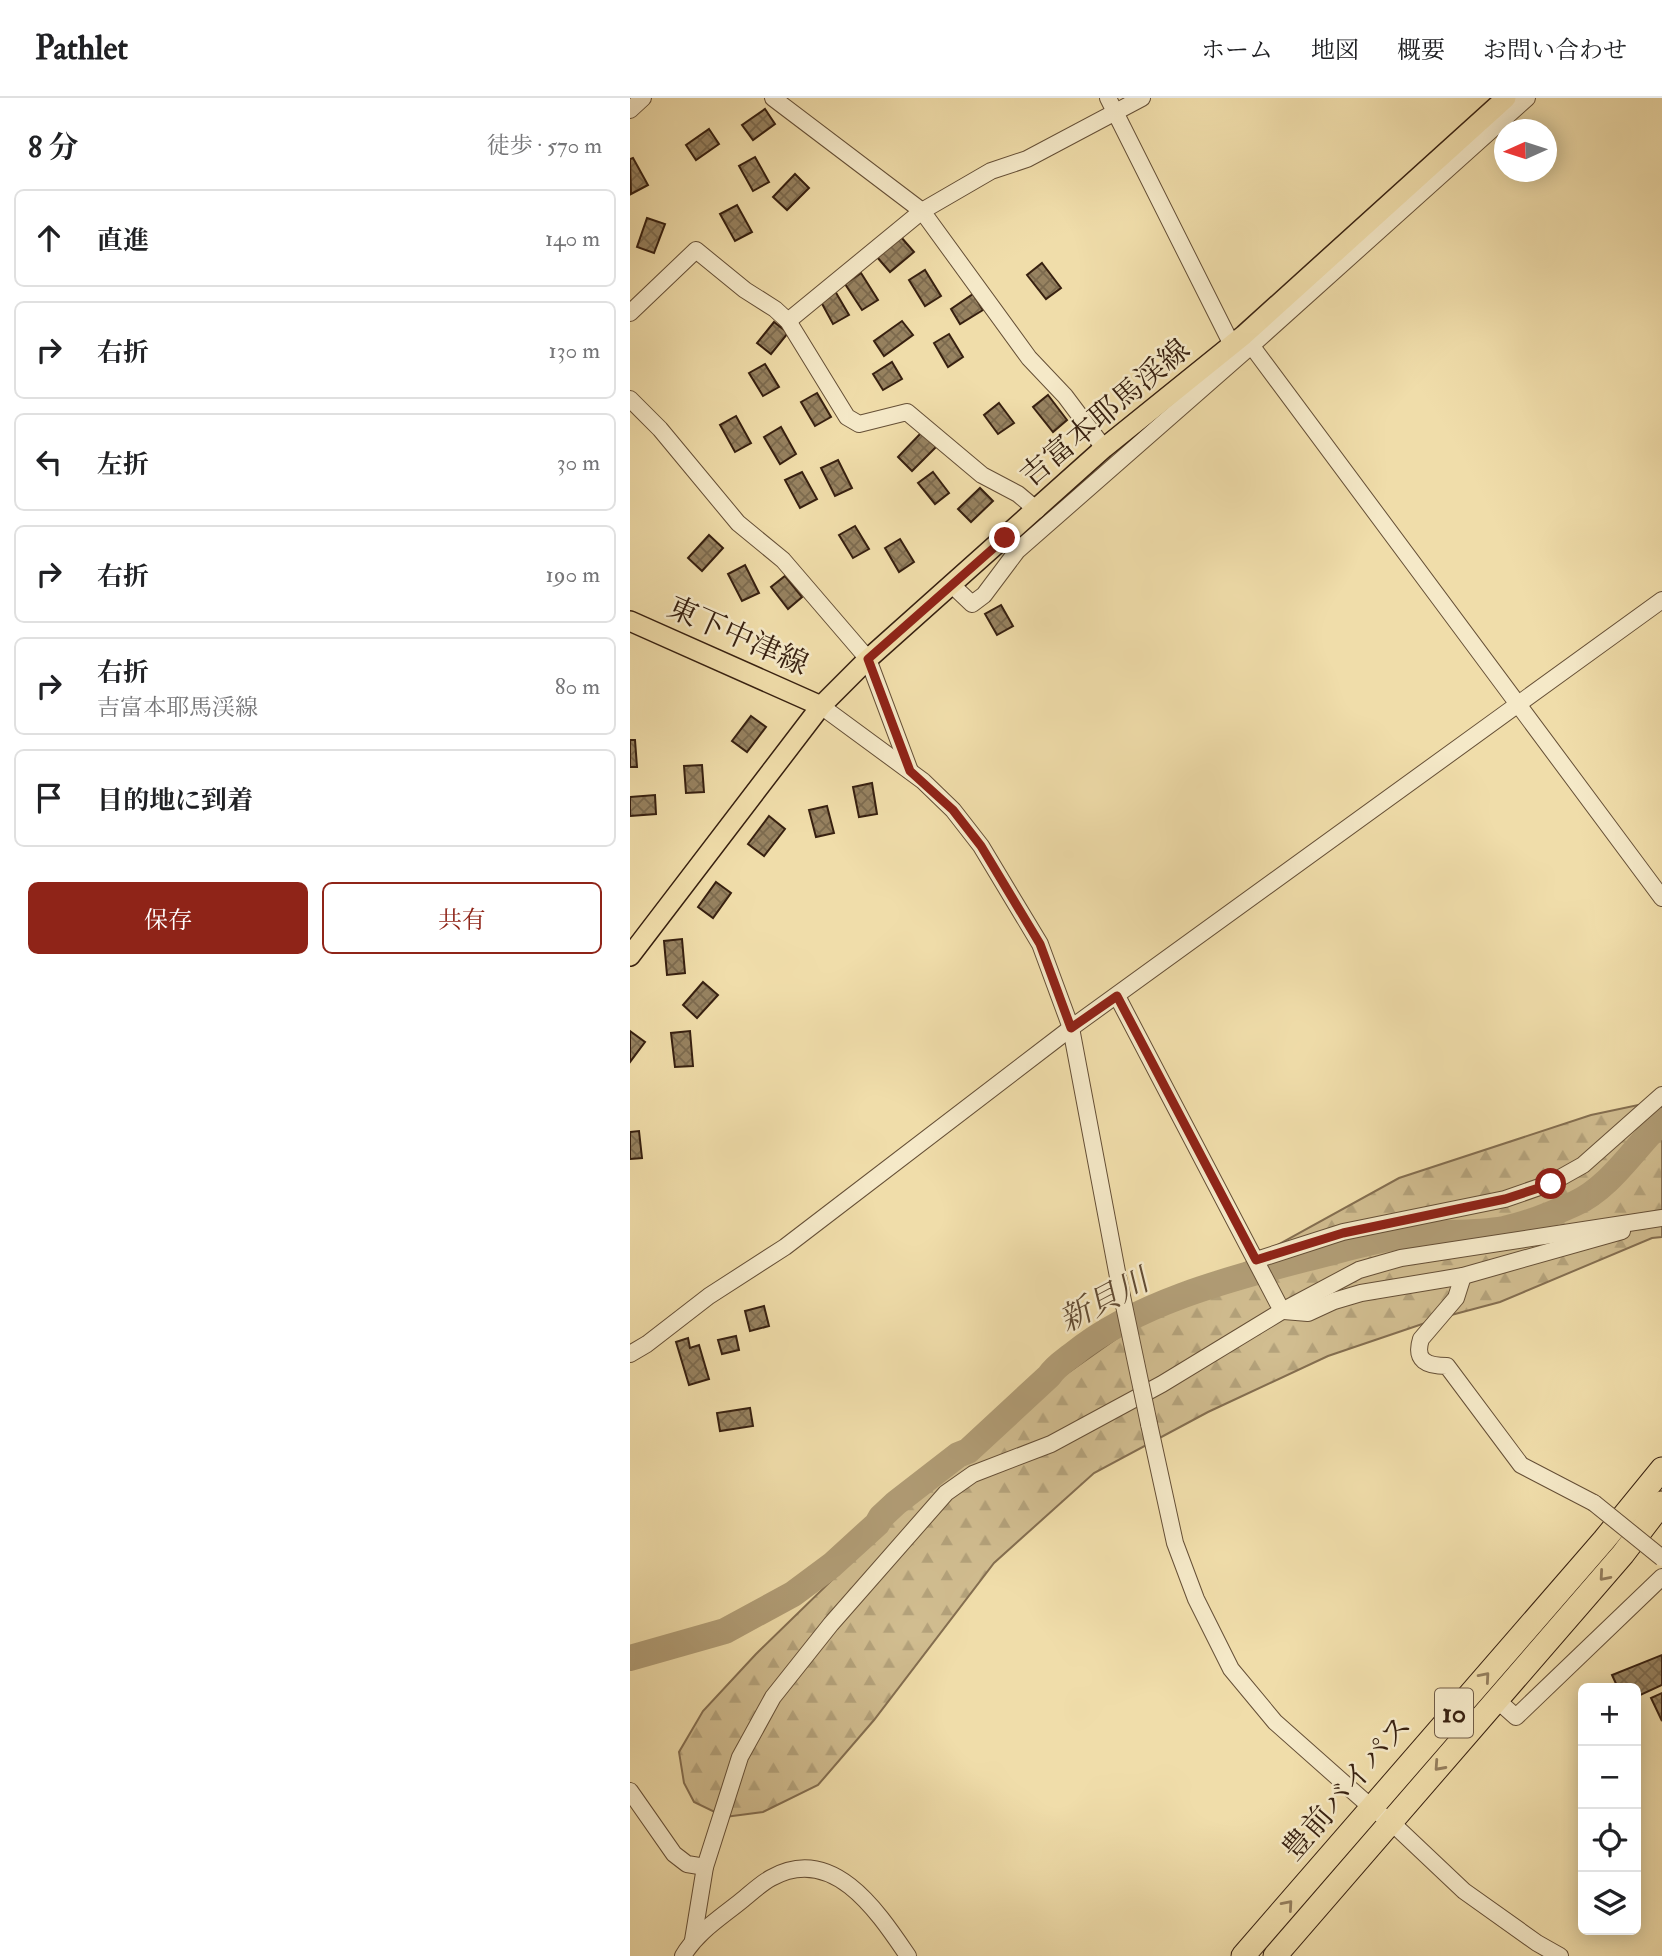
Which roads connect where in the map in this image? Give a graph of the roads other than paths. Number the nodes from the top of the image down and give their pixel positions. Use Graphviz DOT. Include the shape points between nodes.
graph roads {
  1 [pos="643,98"];
  2 [pos="773,98"];
  3 [pos="1142,98"];
  4 [pos="1506,98"];
  5 [pos="1527,98"];
  6 [pos="1112,105"];
  7 [pos="630,110"];
  8 [pos="922,211"];
  9 [pos="630,313"];
  10 [pos="788,321"];
  11 [pos="1243,342"];
  12 [pos="630,399"];
  13 [pos="1104,448"];
  14 [pos="1037,510"];
  15 [pos="1011,544"];
  16 [pos="952,585"];
  17 [pos="1662,600"];
  18 [pos="630,621"];
  19 [pos="868,659"];
  20 [pos="1518,703"];
  21 [pos="821,706"];
  22 [pos="910,771"];
  23 [pos="1662,898"];
  24 [pos="630,956"];
  25 [pos="1117,996"];
  26 [pos="1071,1028"];
  27 [pos="1662,1095"];
  28 [pos="1662,1219"];
  29 [pos="1256,1260"];
  30 [pos="1463,1276"];
  31 [pos="1282,1311"];
  32 [pos="630,1353"];
  33 [pos="1662,1469"];
  34 [pos="1662,1503"];
  35 [pos="1662,1558"];
  36 [pos="1662,1577"];
  37 [pos="1497,1700"];
  38 [pos="630,1791"];
  39 [pos="1372,1808"];
  40 [pos="1391,1822"];
  41 [pos="705,1867"];
  42 [pos="693,1940"];
  43 [pos="683,1956"];
  44 [pos="908,1956"];
  45 [pos="1243,1956"];
  46 [pos="1275,1956"];
  47 [pos="1560,1956"];
  1 -- 7 [label="street"];
  2 -- 8 [label="street"];
  3 -- 6 [label="street"];
  4 -- 11 [label="main road, 吉富本耶馬渓線"];
  5 -- 11 [label="street"];
  6 -- 8 [label="street" via="1027,159 991,171"];
  6 -- 11 [label="street"];
  8 -- 10 [label="street"];
  8 -- 13 [label="street" via="1029,358"];
  9 -- 10 [label="street" via="696,250"];
  10 -- 14 [label="street" via="847,417 859,424 907,412 982,475"];
  11 -- 13 [label="main road, 吉富本耶馬渓線"];
  11 -- 15 [label="street"];
  11 -- 20 [label="street"];
  12 -- 19 [label="street" via="738,523 783,560"];
  13 -- 14 [label="main road, 吉富本耶馬渓線"];
  14 -- 15 [label="main road, 吉富本耶馬渓線"];
  15 -- 16 [label="main road, 吉富本耶馬渓線"];
  15 -- 16 [label="street" via="984,595 972,604"];
  16 -- 19 [label="main road, 吉富本耶馬渓線"];
  17 -- 20 [label="street"];
  18 -- 21 [label="main road, 東下中津線"];
  19 -- 21 [label="main road, 吉富本耶馬渓線"];
  19 -- 22 [label="street"];
  20 -- 23 [label="street"];
  20 -- 25 [label="street"];
  21 -- 22 [label="street"];
  21 -- 24 [label="main road, 吉富本耶馬渓線"];
  22 -- 26 [label="street" via="953,810 981,846 1040,944"];
  25 -- 26 [label="street"];
  25 -- 29 [label="street"];
  26 -- 32 [label="street" via="785,1247"];
  26 -- 39 [label="street, bridge" via="1175,1543 1196,1599 1231,1669 1275,1722"];
  27 -- 29 [label="street" via="1583,1165 1551,1184 1505,1199 1343,1233"];
  28 -- 30 [label="street"];
  28 -- 31 [label="street" via="1401,1258 1359,1270"];
  29 -- 31 [label="street"];
  30 -- 31 [label="street" via="1361,1293 1308,1313"];
  30 -- 35 [label="street, bridge" via="1456,1298 1421,1339 1419,1357 1432,1366 1447,1366 1521,1465 1594,1503"];
  31 -- 41 [label="street" via="1162,1384 1051,1444 973,1474 947,1493 773,1697 740,1757"];
  39 -- 33 [label="highway, 豊前バイパス / 10, one-way"];
  34 -- 37 [label="highway, 豊前バイパス / 10, one-way"];
  36 -- 37 [label="street" via="1516,1717"];
  37 -- 40 [label="highway, 豊前バイパス / 10, one-way"];
  38 -- 41 [label="street" via="674,1854 687,1864"];
  39 -- 40 [label="street"];
  45 -- 39 [label="highway, 豊前バイパス / 10, one-way"];
  40 -- 46 [label="highway, 豊前バイパス / 10"];
  40 -- 47 [label="street" via="1464,1891"];
  41 -- 42 [label="street"];
  42 -- 43 [label="street"];
  42 -- 44 [label="street" via="771,1878 795,1870 821,1870 853,1887"];
}
